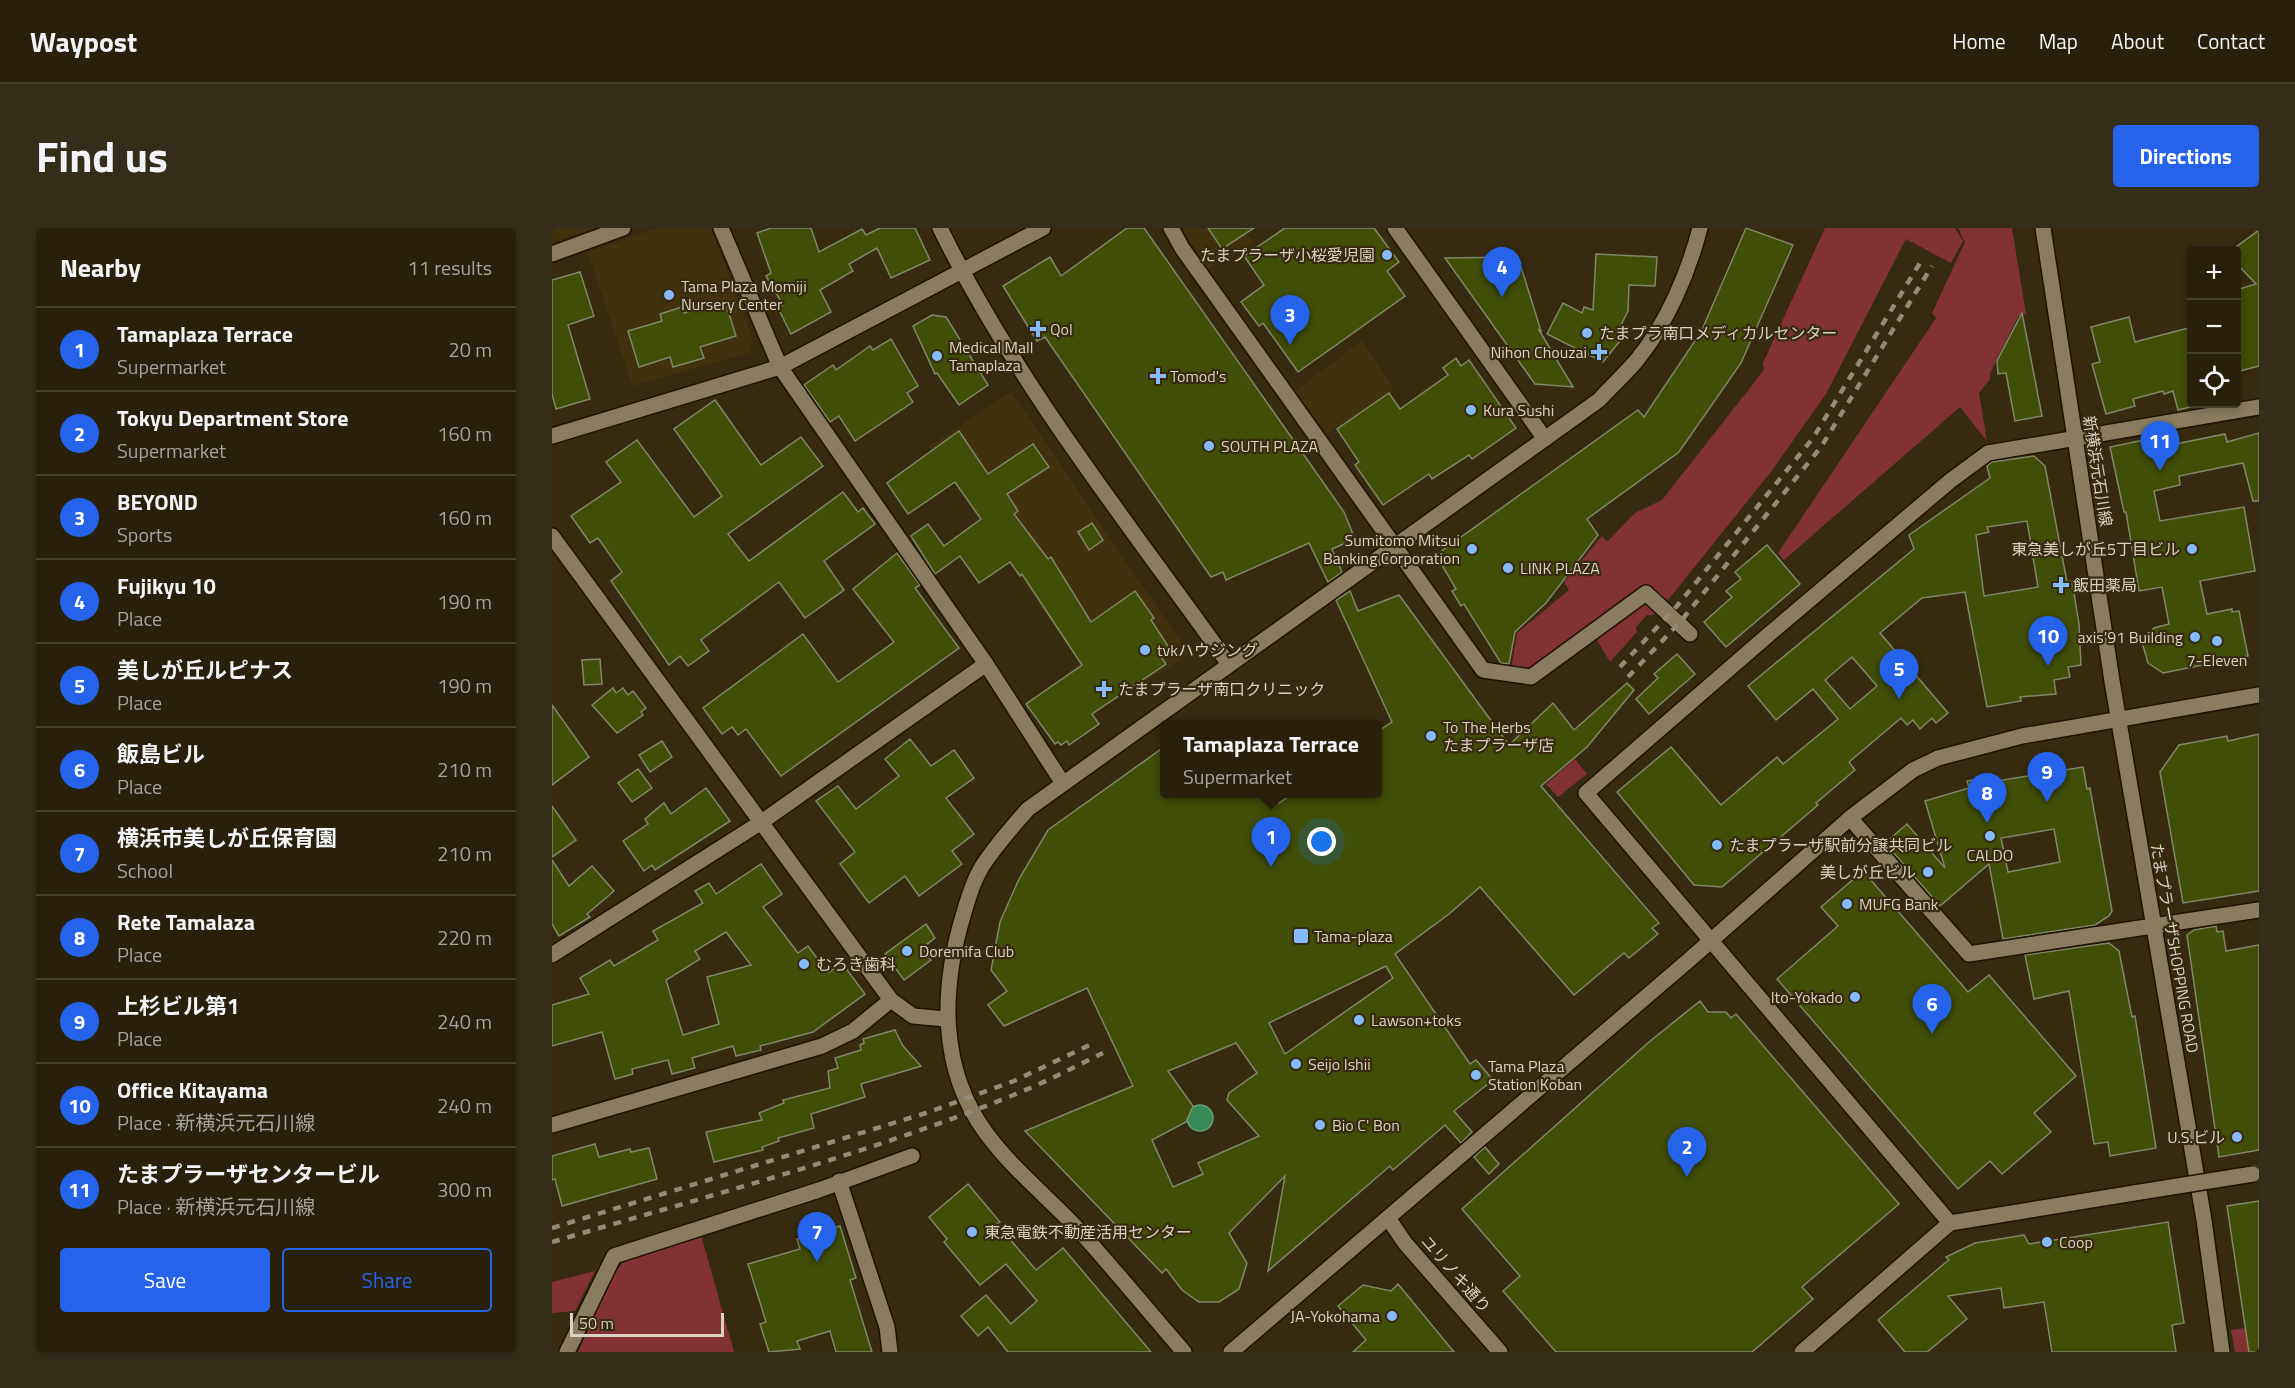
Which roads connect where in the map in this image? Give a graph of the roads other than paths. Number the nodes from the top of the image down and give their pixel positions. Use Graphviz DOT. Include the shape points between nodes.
graph roads {
  1 [pos="623,228"];
  2 [pos="721,228"];
  3 [pos="940,228"];
  4 [pos="1043,228"];
  5 [pos="1171,228"];
  6 [pos="1395,228"];
  7 [pos="1700,228"];
  8 [pos="2043,228"];
  9 [pos="552,254"];
  10 [pos="962,272"];
  11 [pos="780,367"];
  12 [pos="2259,407"];
  13 [pos="552,436"];
  14 [pos="2074,436"];
  15 [pos="1545,439"];
  16 [pos="552,536"];
  17 [pos="1395,544"];
  18 [pos="1690,634"];
  19 [pos="1228,663"];
  20 [pos="986,664"];
  21 [pos="2259,695"];
  22 [pos="2119,719"];
  23 [pos="1062,782"];
  24 [pos="1850,818"];
  25 [pos="760,823"];
  26 [pos="2259,910"];
  27 [pos="2153,926"];
  28 [pos="1711,940"];
  29 [pos="552,955"];
  30 [pos="891,1000"];
  31 [pos="946,1019"];
  32 [pos="552,1125"];
  33 [pos="912,1156"];
  34 [pos="2256,1173"];
  35 [pos="839,1181"];
  36 [pos="1388,1218"];
  37 [pos="1950,1223"];
  38 [pos="567,1352"];
  39 [pos="890,1352"];
  40 [pos="1184,1352"];
  41 [pos="1231,1352"];
  42 [pos="1500,1352"];
  43 [pos="1802,1352"];
  44 [pos="2222,1352"];
  1 -- 9 [label="street"];
  2 -- 11 [label="street"];
  3 -- 10 [label="street"];
  4 -- 10 [label="street"];
  5 -- 17 [label="street"];
  6 -- 15 [label="street"];
  7 -- 15 [label="street" via="1684,279 1637,359 1599,400"];
  8 -- 14 [label="street, 新横浜元石川線"];
  10 -- 11 [label="street"];
  10 -- 19 [label="street" via="1023,375"];
  11 -- 13 [label="street"];
  11 -- 20 [label="street"];
  12 -- 14 [label="street"];
  14 -- 22 [label="street, 新横浜元石川線"];
  14 -- 28 [label="street" via="1988,453 1978,460 1586,793"];
  15 -- 17 [label="street"];
  16 -- 25 [label="street"];
  17 -- 18 [label="street" via="1483,670 1531,677 1646,593"];
  17 -- 19 [label="street"];
  19 -- 23 [label="street"];
  20 -- 23 [label="street"];
  20 -- 25 [label="street"];
  21 -- 22 [label="street"];
  22 -- 24 [label="street" via="2022,736 1938,758 1898,780"];
  22 -- 27 [label="street, たまプラーザSHOPPING ROAD"];
  23 -- 31 [label="street" via="1028,809 982,867 970,891 954,945"];
  24 -- 27 [label="street" via="1969,954"];
  24 -- 28 [label="street"];
  25 -- 29 [label="street"];
  25 -- 30 [label="street"];
  26 -- 27 [label="street"];
  27 -- 44 [label="street, たまプラーザSHOPPING ROAD" via="2204,1221"];
  28 -- 36 [label="street"];
  28 -- 37 [label="street"];
  30 -- 31 [label="street" via="913,1016"];
  30 -- 32 [label="street" via="853,1031 822,1046"];
  31 -- 40 [label="street" via="954,1069 986,1133 1074,1225"];
  33 -- 35 [label="street"];
  34 -- 37 [label="street, bridge"];
  35 -- 38 [label="street" via="614,1256"];
  35 -- 39 [label="street" via="887,1327"];
  36 -- 41 [label="street"];
  36 -- 42 [label="street, ユリノキ通り"];
  37 -- 43 [label="street"];
}
